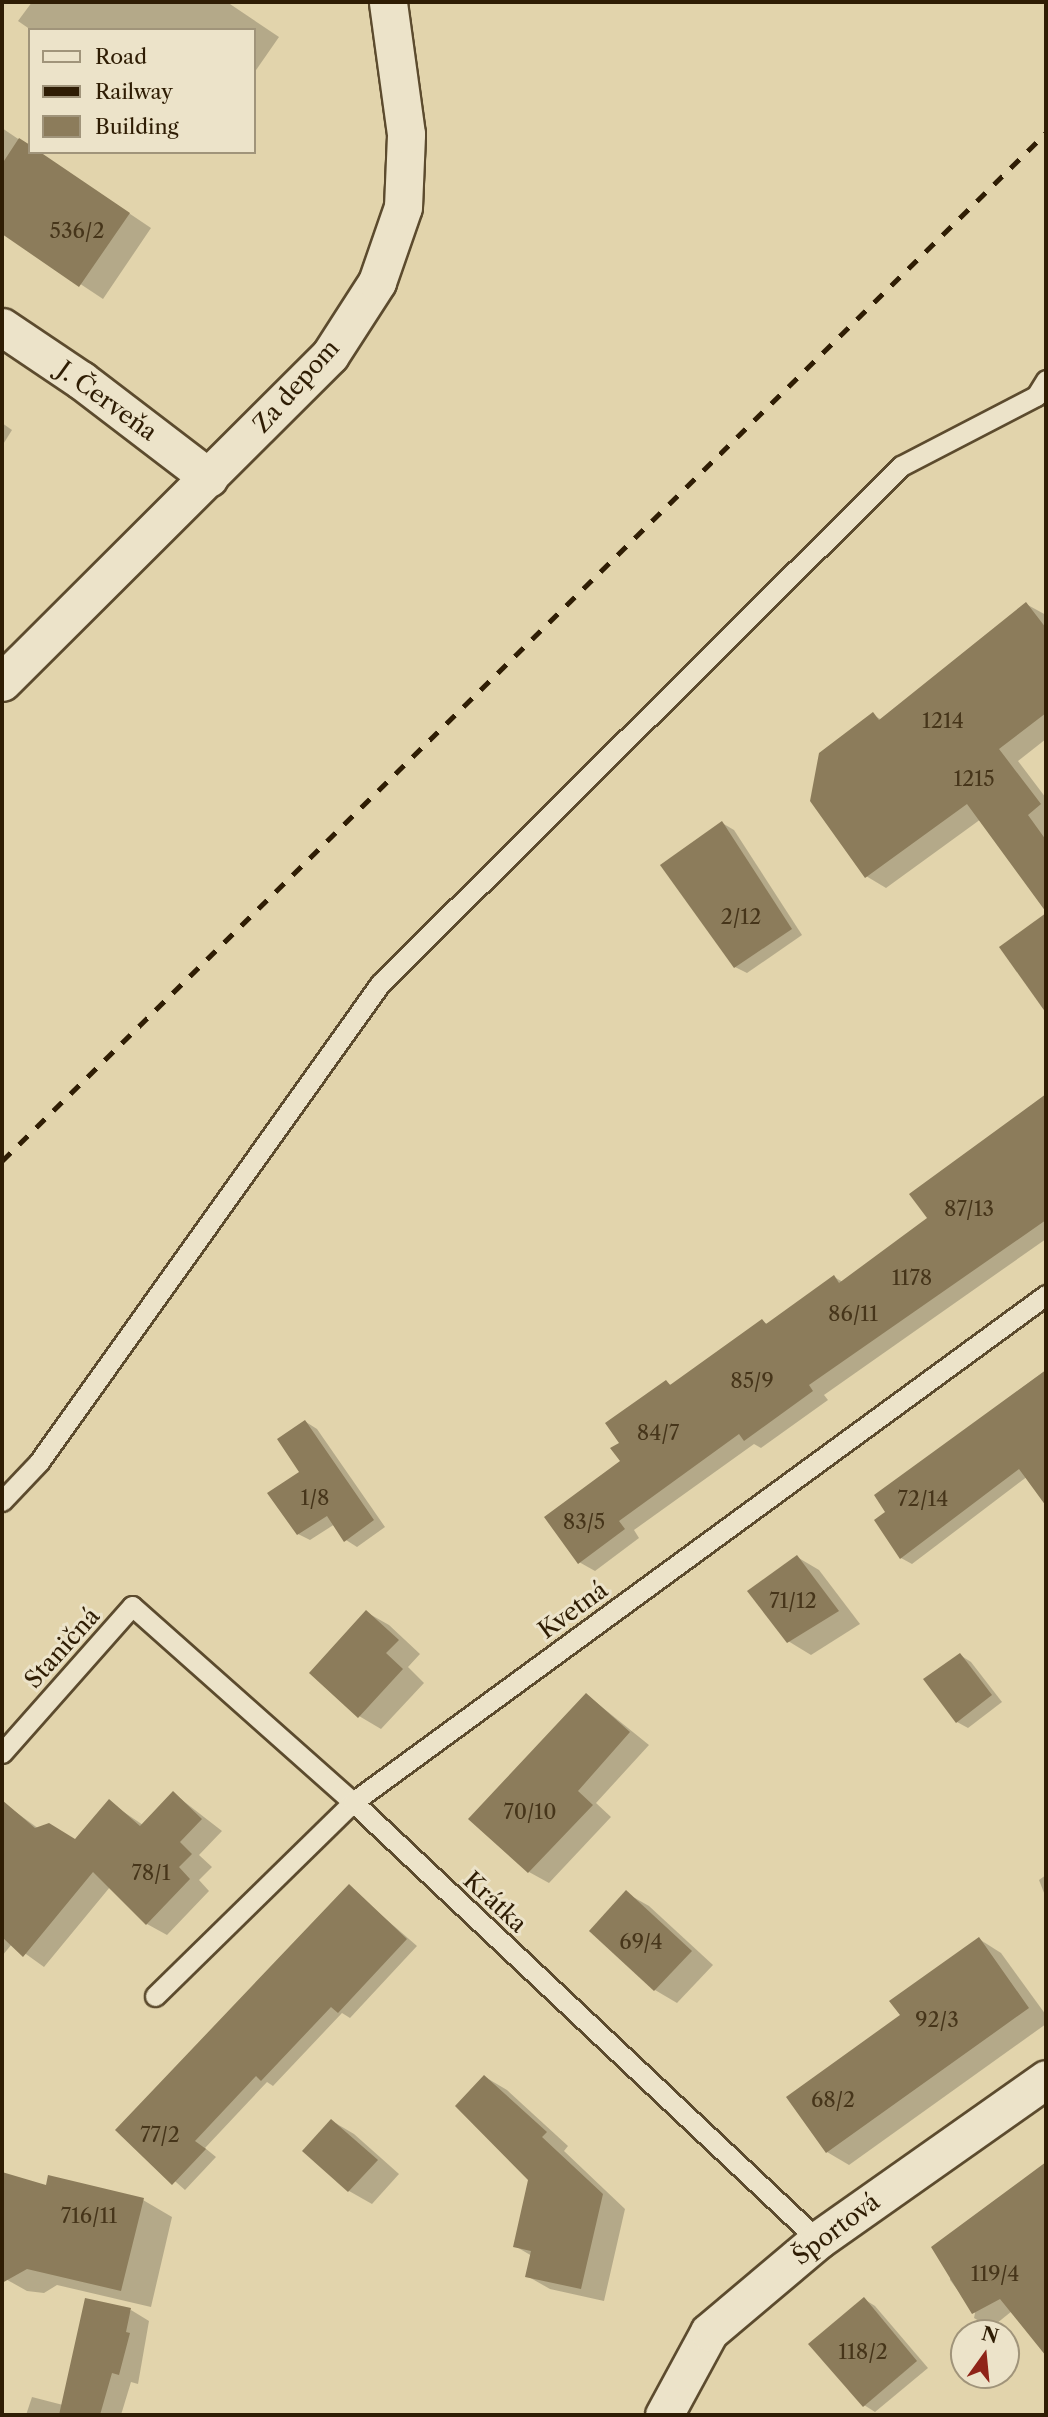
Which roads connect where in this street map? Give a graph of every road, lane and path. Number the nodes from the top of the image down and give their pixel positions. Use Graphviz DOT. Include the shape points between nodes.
graph roads {
  1 [pos="388,2"];
  2 [pos="2,327"];
  3 [pos="1046,380"];
  4 [pos="209,478"];
  5 [pos="2,682"];
  6 [pos="1046,1295"];
  7 [pos="2,1501"];
  8 [pos="132,1606"];
  9 [pos="2,1753"];
  10 [pos="354,1801"];
  11 [pos="155,1996"];
  12 [pos="1046,2079"];
  13 [pos="818,2240"];
  14 [pos="664,2415"];
  1 -- 4 [label="street, Za depom" via="406,134 403,207 377,282 330,355"];
  2 -- 4 [label="street, J. Červeňa" via="81,380"];
  3 -- 7 [label="lane" via="1036,396 901,466 380,984 39,1462"];
  4 -- 5 [label="street, Za depom"];
  6 -- 10 [label="lane, Kvetná"];
  8 -- 9 [label="lane, Staničná"];
  8 -- 10 [label="lane, Krátka"];
  10 -- 11 [label="lane, Kvetná"];
  10 -- 13 [label="lane, Krátka"];
  12 -- 13 [label="street, Športová"];
  13 -- 14 [label="street, Športová" via="709,2332"];
}
